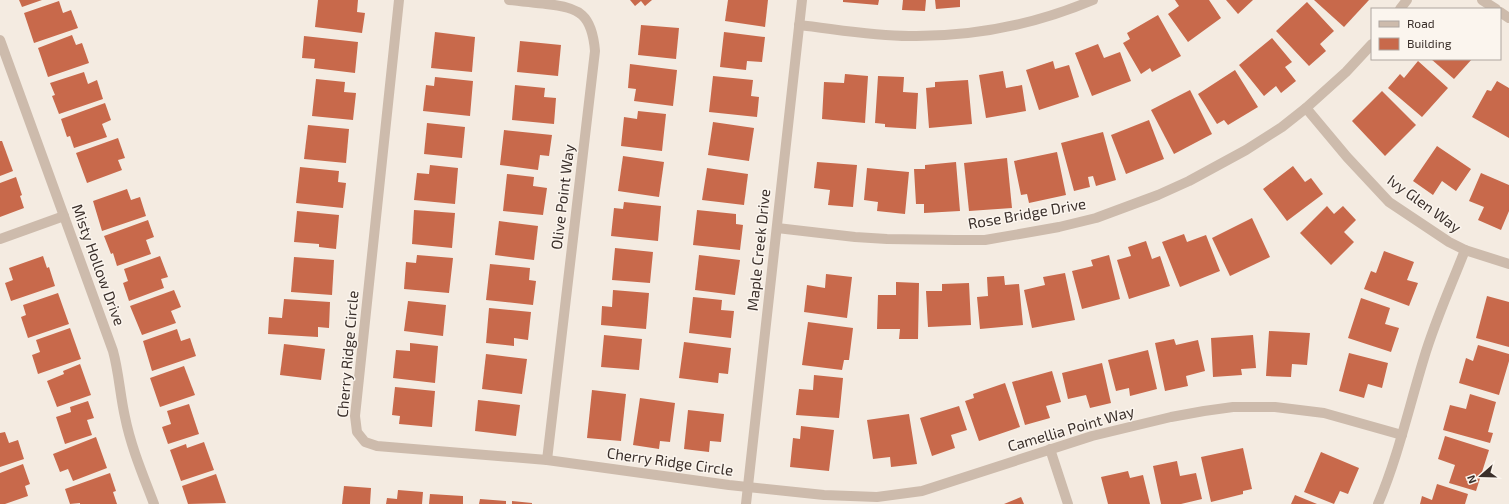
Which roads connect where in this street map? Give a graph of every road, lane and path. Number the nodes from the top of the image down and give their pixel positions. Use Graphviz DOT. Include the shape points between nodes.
graph roads {
  1 [pos="399,0"];
  2 [pos="509,0"];
  3 [pos="802,0"];
  4 [pos="1093,0"];
  5 [pos="1407,0"];
  6 [pos="1482,0"];
  7 [pos="1401,8"];
  8 [pos="1494,8"];
  9 [pos="799,25"];
  10 [pos="0,40"];
  11 [pos="1371,45"];
  12 [pos="1306,108"];
  13 [pos="64,216"];
  14 [pos="777,228"];
  15 [pos="0,239"];
  16 [pos="1465,250"];
  17 [pos="1509,264"];
  18 [pos="1402,435"];
  19 [pos="1050,449"];
  20 [pos="547,460"];
  21 [pos="748,487"];
  22 [pos="154,504"];
  23 [pos="746,504"];
  24 [pos="1068,504"];
  25 [pos="1378,504"];
  1 -- 20 [label="street, Cherry Ridge Circle" via="355,416 357,432 365,442 377,446"];
  2 -- 20 [label="street, Olive Point Way" via="566,6 577,10 584,16 594,38 595,51"];
  3 -- 9 [label="street, Maple Creek Drive"];
  4 -- 9 [label="street" via="1040,20 977,33 908,36"];
  5 -- 7 [label="street"];
  6 -- 8 [label="street"];
  9 -- 14 [label="street, Maple Creek Drive"];
  10 -- 13 [label="street, Misty Hollow Drive"];
  11 -- 12 [label="street, Rose Bridge Drive"];
  12 -- 14 [label="street, Rose Bridge Drive" via="1246,150 1189,181 1096,218 1059,227 985,240 855,237"];
  12 -- 16 [label="street, Ivy Glen Way" via="1346,158 1390,202"];
  13 -- 15 [label="street"];
  13 -- 22 [label="street, Misty Hollow Drive" via="113,351 129,436"];
  14 -- 21 [label="street, Maple Creek Drive"];
  16 -- 17 [label="street, Ivy Glen Way"];
  16 -- 18 [label="street" via="1437,318"];
  18 -- 19 [label="street, Camellia Point Way" via="1324,413 1253,406 1204,410 1170,417"];
  18 -- 25 [label="street"];
  19 -- 21 [label="street, Camellia Point Way" via="922,491 898,495 856,497"];
  19 -- 24 [label="street"];
  20 -- 21 [label="street, Cherry Ridge Circle"];
  21 -- 23 [label="street, Maple Creek Drive"];
}
